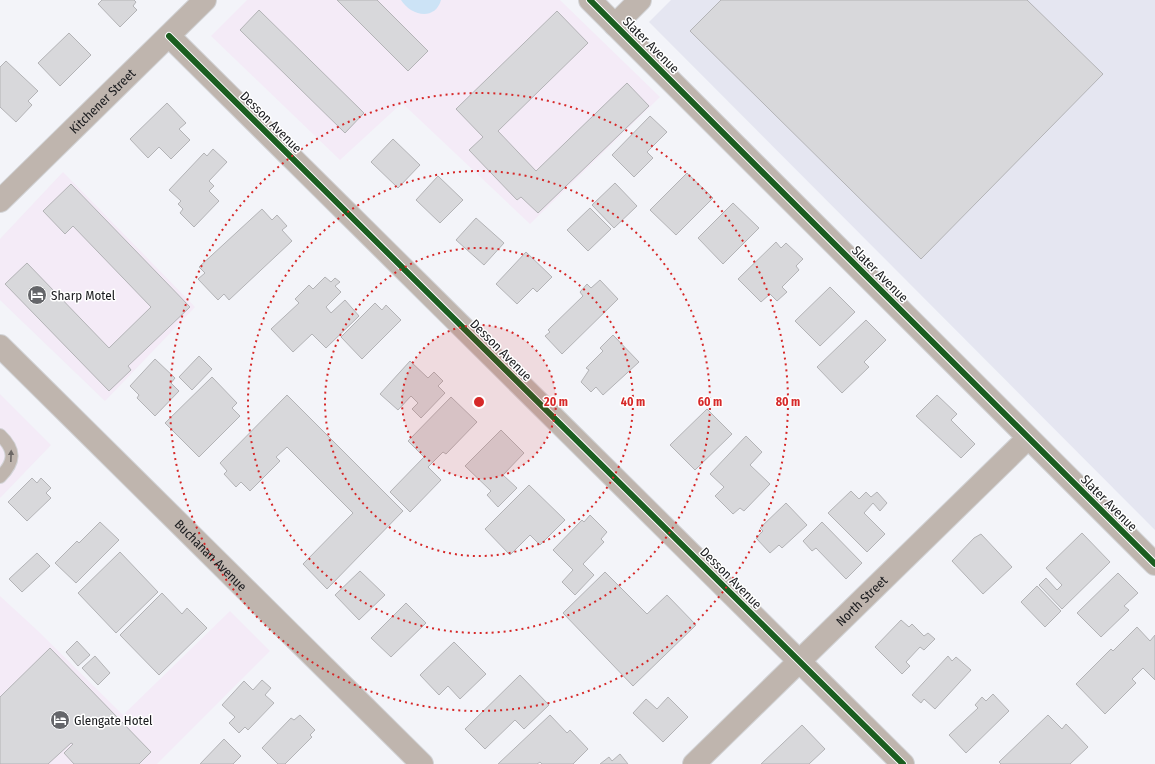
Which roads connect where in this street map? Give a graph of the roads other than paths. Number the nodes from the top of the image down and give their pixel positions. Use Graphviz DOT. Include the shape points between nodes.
graph roads {
  1 [pos="205,0"];
  2 [pos="590,0"];
  3 [pos="640,0"];
  4 [pos="615,25"];
  5 [pos="169,36"];
  6 [pos="0,201"];
  7 [pos="0,346"];
  8 [pos="0,435"];
  9 [pos="1028,438"];
  10 [pos="0,478"];
  11 [pos="1155,564"];
  12 [pos="799,661"];
  13 [pos="422,764"];
  14 [pos="694,764"];
  15 [pos="903,764"];
  1 -- 5 [label="street, Kitchener Street"];
  2 -- 4 [label="street, Slater Avenue"];
  3 -- 4 [label="street"];
  4 -- 9 [label="street, Slater Avenue"];
  5 -- 6 [label="street, Kitchener Street"];
  5 -- 12 [label="street, Desson Avenue"];
  7 -- 13 [label="street, Buchanan Avenue"];
  10 -- 8 [label="lane, one-way" via="9,466 12,456 8,444"];
  9 -- 11 [label="street, Slater Avenue"];
  9 -- 12 [label="street, North Street"];
  12 -- 14 [label="street, North Street"];
  12 -- 15 [label="street, Desson Avenue"];
}
